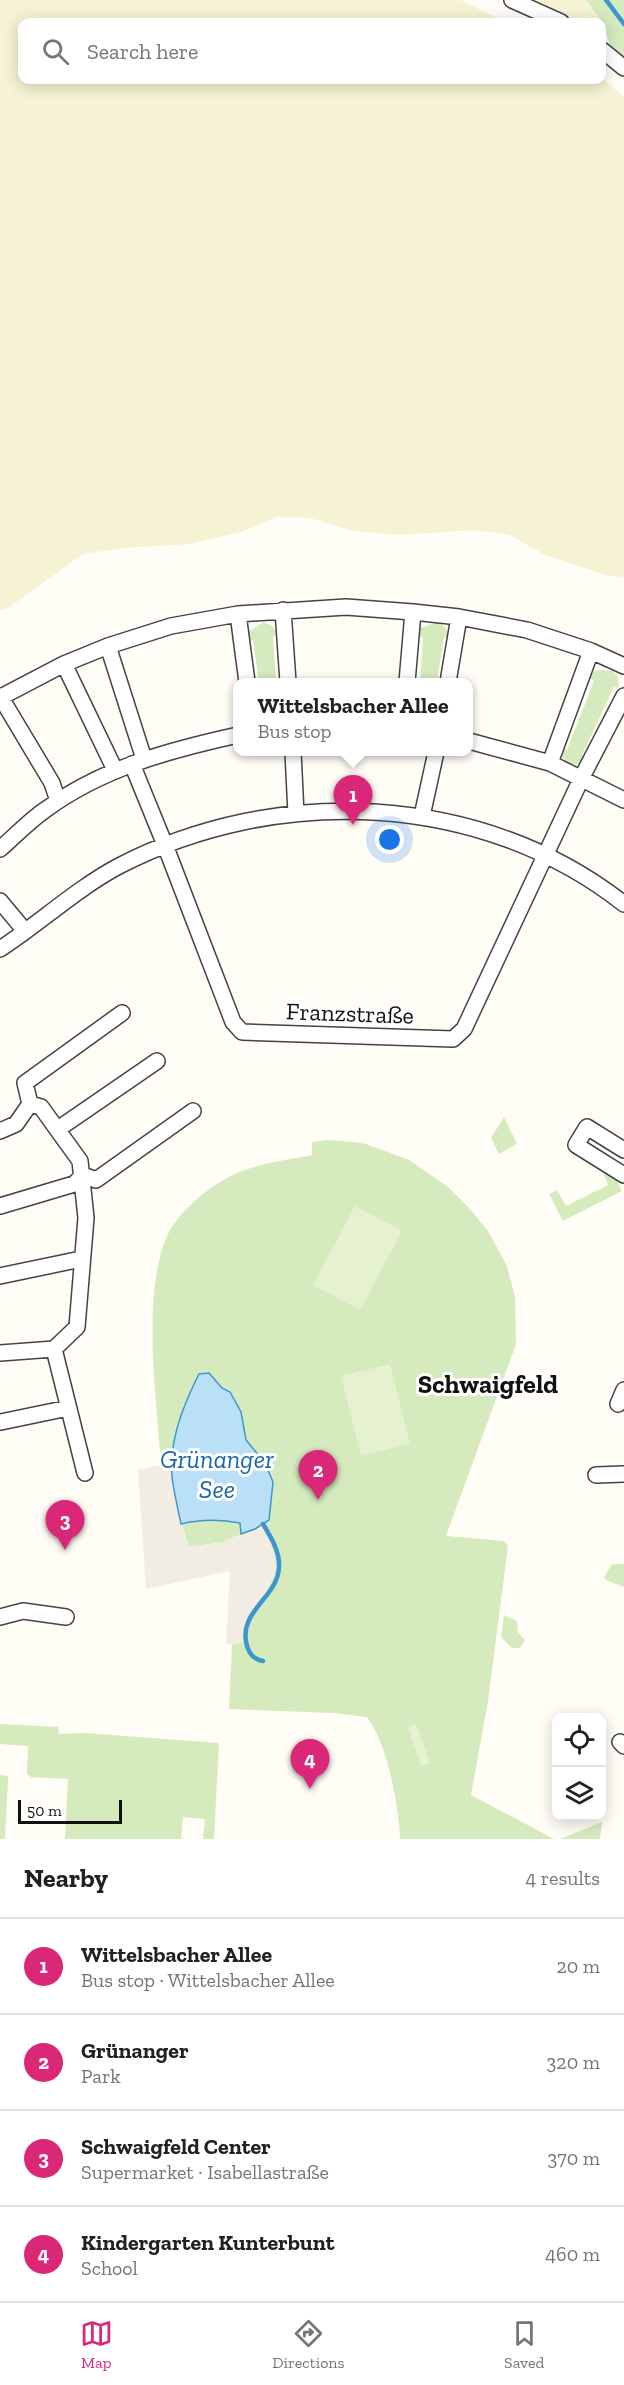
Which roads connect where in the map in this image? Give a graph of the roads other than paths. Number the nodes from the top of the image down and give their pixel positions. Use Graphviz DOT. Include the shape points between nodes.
graph roads {
  1 [pos="513,0"];
  2 [pos="552,18"];
  3 [pos="606,53"];
  4 [pos="624,68"];
  5 [pos="283,610"];
  6 [pos="413,612"];
  7 [pos="238,615"];
  8 [pos="459,617"];
  9 [pos="108,646"];
  10 [pos="591,651"];
  11 [pos="64,664"];
  12 [pos="624,666"];
  13 [pos="246,678"];
  14 [pos="288,678"];
  15 [pos="407,678"];
  16 [pos="449,678"];
  17 [pos="0,696"];
  18 [pos="624,696"];
  19 [pos="233,736"];
  20 [pos="473,742"];
  21 [pos="292,756"];
  22 [pos="435,756"];
  23 [pos="138,761"];
  24 [pos="550,763"];
  25 [pos="115,770"];
  26 [pos="582,777"];
  27 [pos="624,800"];
  28 [pos="58,801"];
  29 [pos="296,814"];
  30 [pos="422,816"];
  31 [pos="165,845"];
  32 [pos="0,849"];
  33 [pos="547,856"];
  34 [pos="0,902"];
  35 [pos="624,904"];
  36 [pos="25,931"];
  37 [pos="0,950"];
  38 [pos="122,1013"];
  39 [pos="157,1061"];
  40 [pos="30,1104"];
  41 [pos="193,1112"];
  42 [pos="58,1129"];
  43 [pos="0,1131"];
  44 [pos="624,1150"];
  45 [pos="83,1175"];
  46 [pos="624,1176"];
  47 [pos="0,1206"];
  48 [pos="81,1259"];
  49 [pos="0,1276"];
  50 [pos="54,1349"];
  51 [pos="0,1353"];
  52 [pos="68,1408"];
  53 [pos="1,1422"];
  54 [pos="85,1473"];
  55 [pos="624,1474"];
  56 [pos="596,1475"];
  57 [pos="0,1617"];
  58 [pos="66,1617"];
  1 -- 2 [label="street"];
  3 -- 4 [label="street"];
  5 -- 6 [label="street" via="346,607"];
  5 -- 7 [label="street"];
  5 -- 14 [label="street"];
  6 -- 8 [label="street"];
  6 -- 15 [label="street"];
  7 -- 9 [label="street" via="171,626"];
  7 -- 13 [label="street"];
  8 -- 10 [label="street" via="527,630"];
  8 -- 16 [label="street"];
  9 -- 11 [label="street"];
  9 -- 23 [label="street, Franzstraße"];
  10 -- 12 [label="street"];
  10 -- 24 [label="street"];
  11 -- 17 [label="street"];
  11 -- 25 [label="street"];
  17 -- 28 [label="street" via="52,783"];
  18 -- 26 [label="street, Franzstraße"];
  19 -- 23 [label="street"];
  20 -- 24 [label="street"];
  21 -- 29 [label="street"];
  22 -- 30 [label="street"];
  23 -- 25 [label="street"];
  23 -- 31 [label="street, Franzstraße"];
  24 -- 26 [label="street"];
  25 -- 28 [label="street"];
  26 -- 27 [label="street"];
  26 -- 33 [label="street, Franzstraße"];
  28 -- 32 [label="street"];
  29 -- 30 [label="street" via="365,812"];
  29 -- 31 [label="street" via="243,821"];
  30 -- 33 [label="street" via="470,827"];
  31 -- 33 [label="street, Franzstraße" via="233,1022 242,1032 311,1035 453,1038 464,1029"];
  31 -- 36 [label="street" via="117,868"];
  33 -- 35 [label="street" via="598,883"];
  34 -- 36 [label="street"];
  36 -- 37 [label="street"];
  38 -- 40 [label="street" via="25,1083"];
  39 -- 42 [label="street"];
  40 -- 42 [label="street" via="41,1107"];
  40 -- 43 [label="street" via="16,1124"];
  41 -- 45 [label="street" via="96,1180"];
  42 -- 45 [label="street" via="80,1161"];
  44 -- 46 [label="street" via="587,1127 576,1145"];
  45 -- 47 [label="street" via="74,1184"];
  45 -- 48 [label="street" via="86,1218"];
  48 -- 49 [label="street"];
  48 -- 50 [label="street" via="77,1327"];
  50 -- 51 [label="street"];
  50 -- 52 [label="street"];
  52 -- 53 [label="street"];
  52 -- 54 [label="street"];
  55 -- 56 [label="street"];
  57 -- 58 [label="street" via="23,1611"];
}
